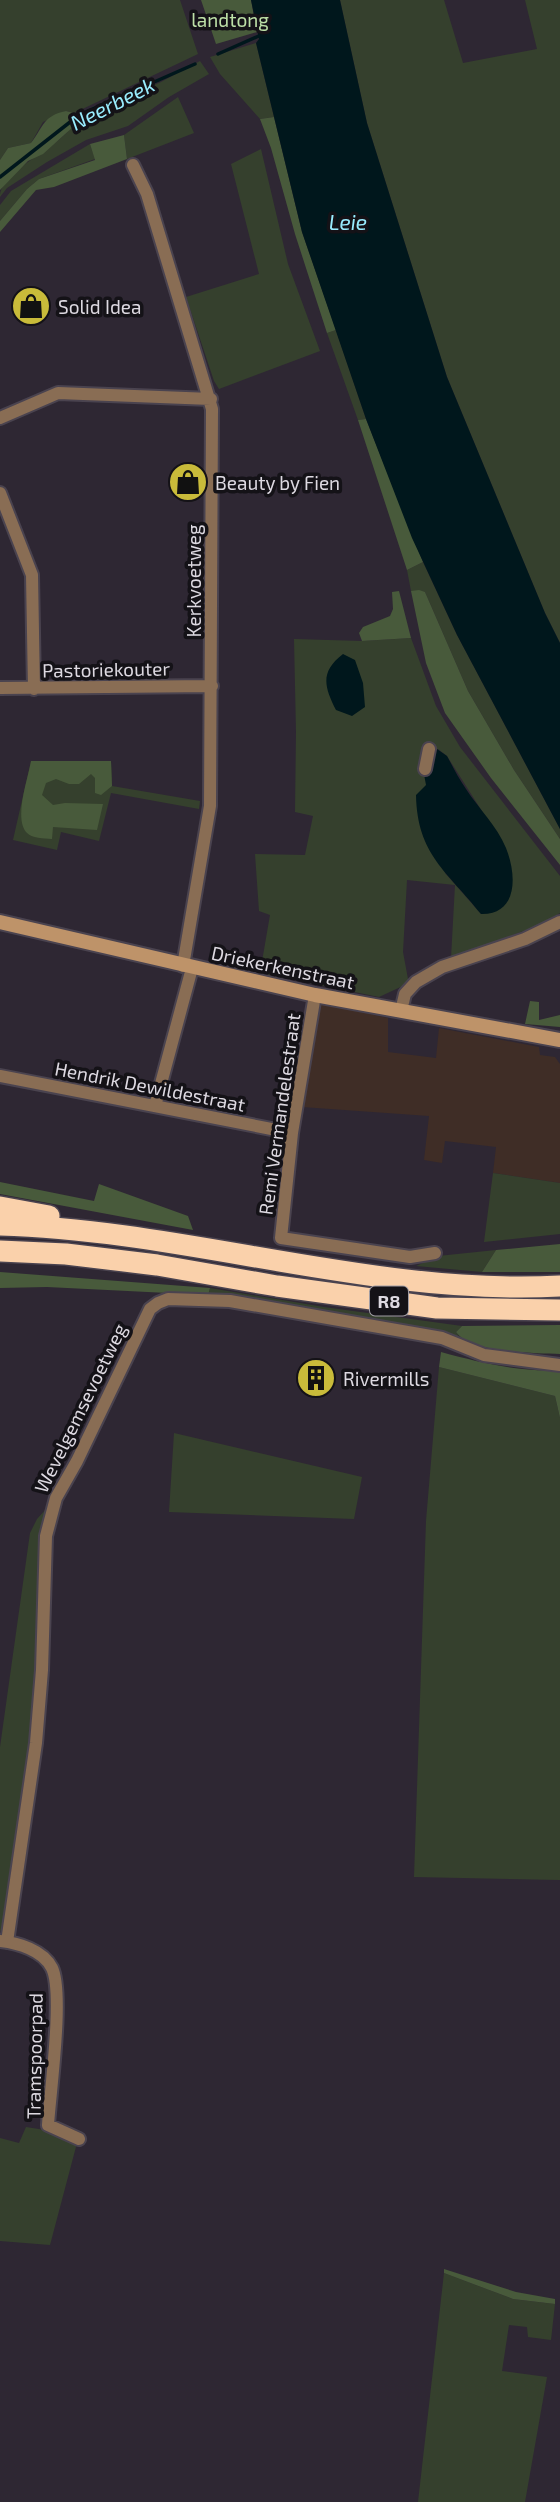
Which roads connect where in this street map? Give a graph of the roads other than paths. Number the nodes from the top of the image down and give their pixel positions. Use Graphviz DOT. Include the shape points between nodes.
graph roads {
  1 [pos="133,165"];
  2 [pos="211,399"];
  3 [pos="0,418"];
  4 [pos="0,494"];
  5 [pos="212,686"];
  6 [pos="0,688"];
  7 [pos="34,689"];
  8 [pos="429,749"];
  9 [pos="425,769"];
  10 [pos="0,922"];
  11 [pos="560,922"];
  12 [pos="188,967"];
  13 [pos="315,995"];
  14 [pos="401,1011"];
  15 [pos="560,1040"];
  16 [pos="0,1076"];
  17 [pos="155,1106"];
  18 [pos="292,1133"];
  19 [pos="0,1207"];
  20 [pos="0,1225"];
  21 [pos="62,1229"];
  22 [pos="0,1251"];
  23 [pos="435,1253"];
  24 [pos="560,1286"];
  25 [pos="560,1310"];
  26 [pos="560,1365"];
  27 [pos="4,1941"];
  28 [pos="79,2139"];
  1 -- 2 [label="street, Kerkvoetweg" via="147,194"];
  2 -- 3 [label="street" via="58,393"];
  2 -- 5 [label="street, Kerkvoetweg"];
  4 -- 7 [label="street" via="32,575"];
  5 -- 7 [label="street, Pastoriekouter"];
  5 -- 12 [label="street, Kerkvoetweg" via="208,827"];
  6 -- 7 [label="street, Pastoriekouter"];
  8 -- 9 [label="street"];
  10 -- 12 [label="street, Driekerkenstraat"];
  11 -- 14 [label="street" via="442,967 416,982 405,994"];
  12 -- 13 [label="street, Driekerkenstraat"];
  12 -- 17 [label="street, Kerkvoetweg"];
  13 -- 14 [label="street, Driekerkenstraat"];
  13 -- 18 [label="street, Remi Vermandelestraat"];
  14 -- 15 [label="street, Driekerkenstraat"];
  16 -- 17 [label="street, Hendrik Dewildestraat"];
  17 -- 18 [label="street, Hendrik Dewildestraat"];
  18 -- 23 [label="street, Remi Vermandelestraat" via="281,1238 410,1257"];
  19 -- 21 [label="highway" via="49,1216"];
  20 -- 21 [label="highway, R8"];
  21 -- 24 [label="highway, R8" via="409,1280 495,1287"];
  22 -- 25 [label="highway, R8" via="157,1265 437,1308"];
  26 -- 27 [label="street, Wevelgemsevoetweg" via="484,1355 442,1338 230,1301 168,1299 149,1309 56,1498 46,1536 36,1743"];
  27 -- 28 [label="street, Tramspoorpad" via="38,1953 53,1970 55,2034 48,2125"];
}
